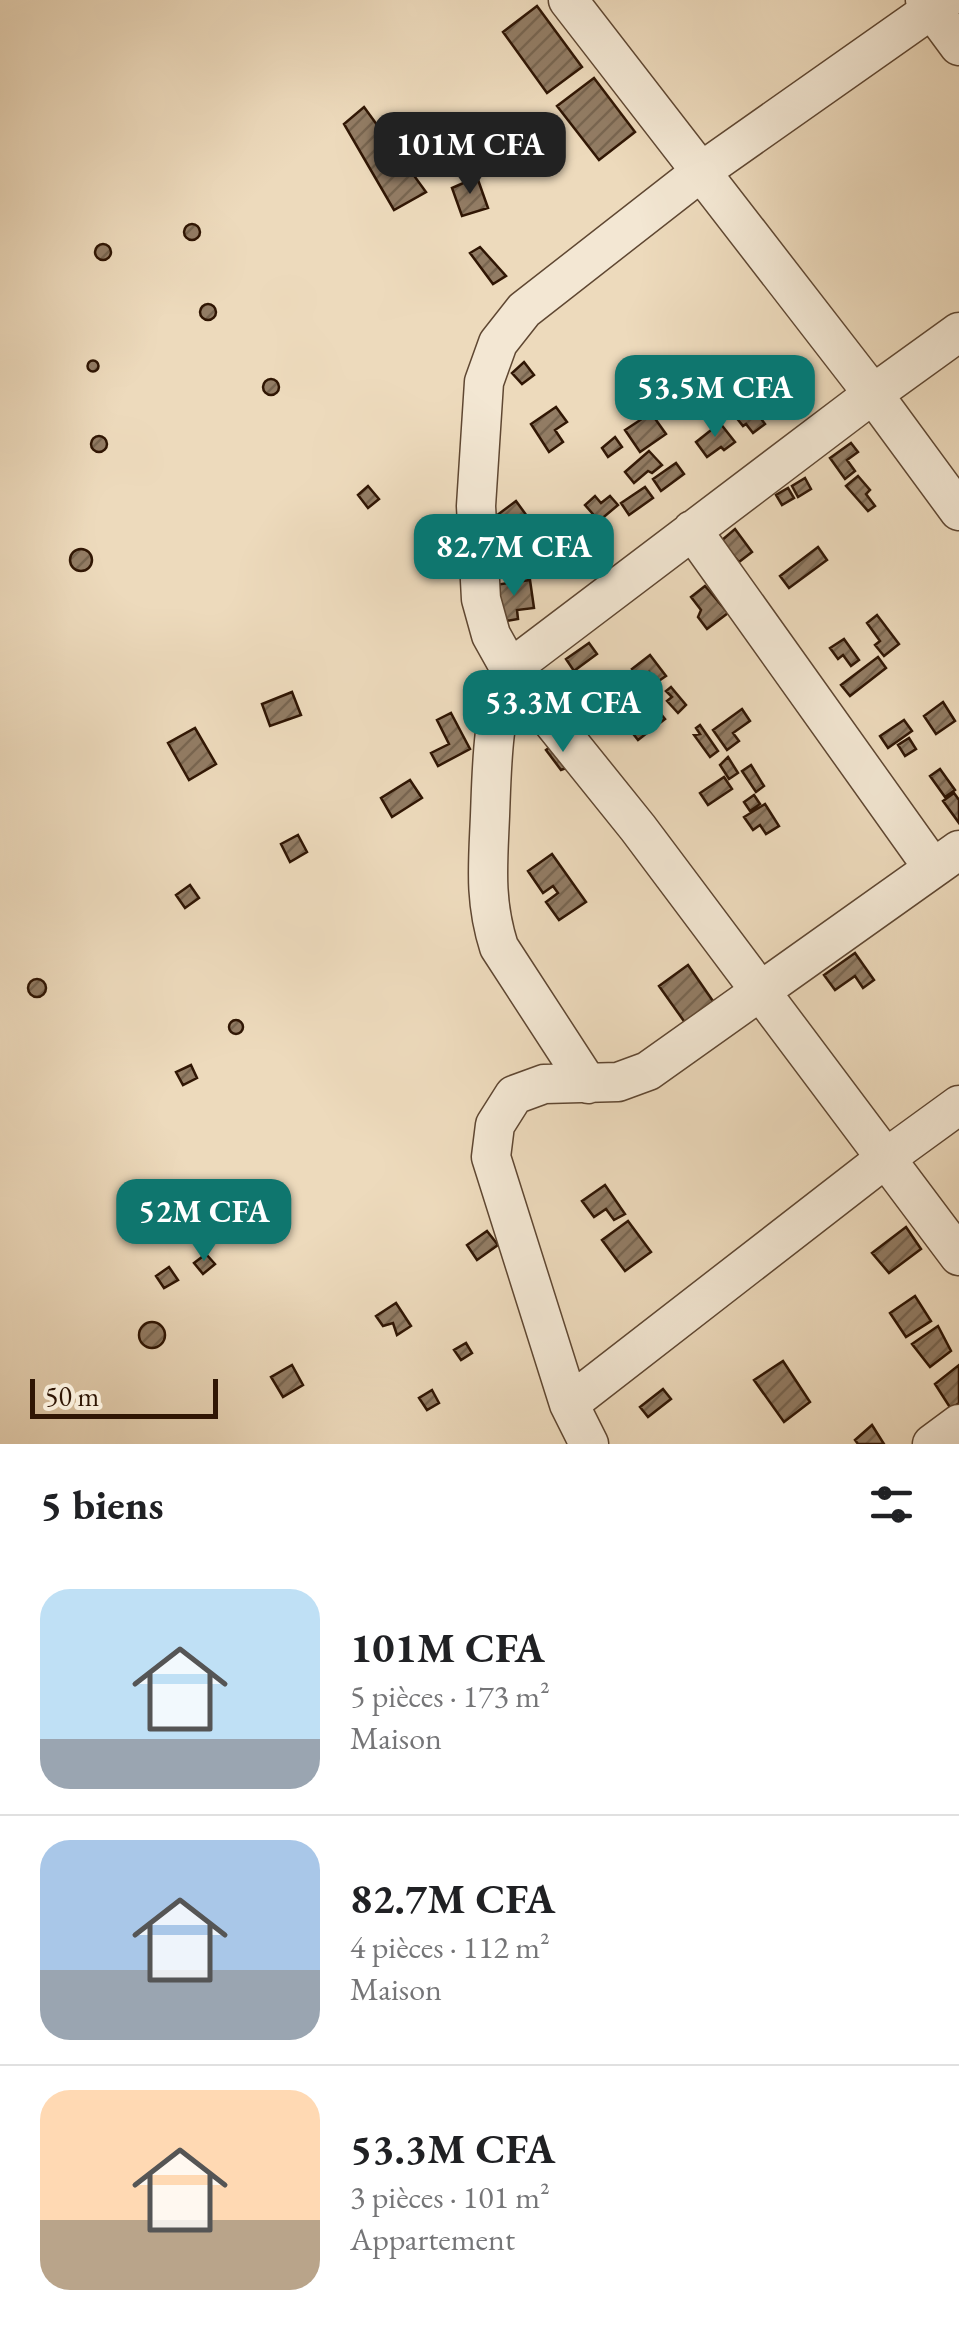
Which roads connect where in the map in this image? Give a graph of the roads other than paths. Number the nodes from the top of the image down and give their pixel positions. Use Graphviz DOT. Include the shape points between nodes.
graph roads {
  1 [pos="568,0"];
  2 [pos="934,3"];
  3 [pos="959,46"];
  4 [pos="702,171"];
  5 [pos="959,332"];
  6 [pos="873,394"];
  7 [pos="959,511"];
  8 [pos="692,530"];
  9 [pos="510,668"];
  10 [pos="946,859"];
  11 [pos="760,992"];
  12 [pos="588,1084"];
  13 [pos="959,1105"];
  14 [pos="886,1158"];
  15 [pos="959,1256"];
  16 [pos="569,1404"];
  17 [pos="959,1424"];
  18 [pos="589,1444"];
  19 [pos="932,1444"];
  1 -- 4 [label="street"];
  2 -- 3 [label="street"];
  2 -- 4 [label="street"];
  4 -- 6 [label="street"];
  4 -- 9 [label="street" via="524,310 498,343 484,382 476,506 481,599"];
  5 -- 6 [label="street"];
  6 -- 7 [label="street"];
  6 -- 8 [label="street"];
  8 -- 9 [label="street"];
  8 -- 10 [label="street"];
  9 -- 11 [label="street"];
  9 -- 12 [label="street" via="492,741 486,892 491,923 499,948"];
  10 -- 11 [label="street"];
  11 -- 12 [label="street" via="648,1071"];
  11 -- 14 [label="street"];
  12 -- 16 [label="street" via="544,1084 514,1095 494,1125 490,1157"];
  13 -- 14 [label="street"];
  14 -- 15 [label="street"];
  14 -- 16 [label="street"];
  16 -- 18 [label="street"];
  17 -- 19 [label="street"];
}
